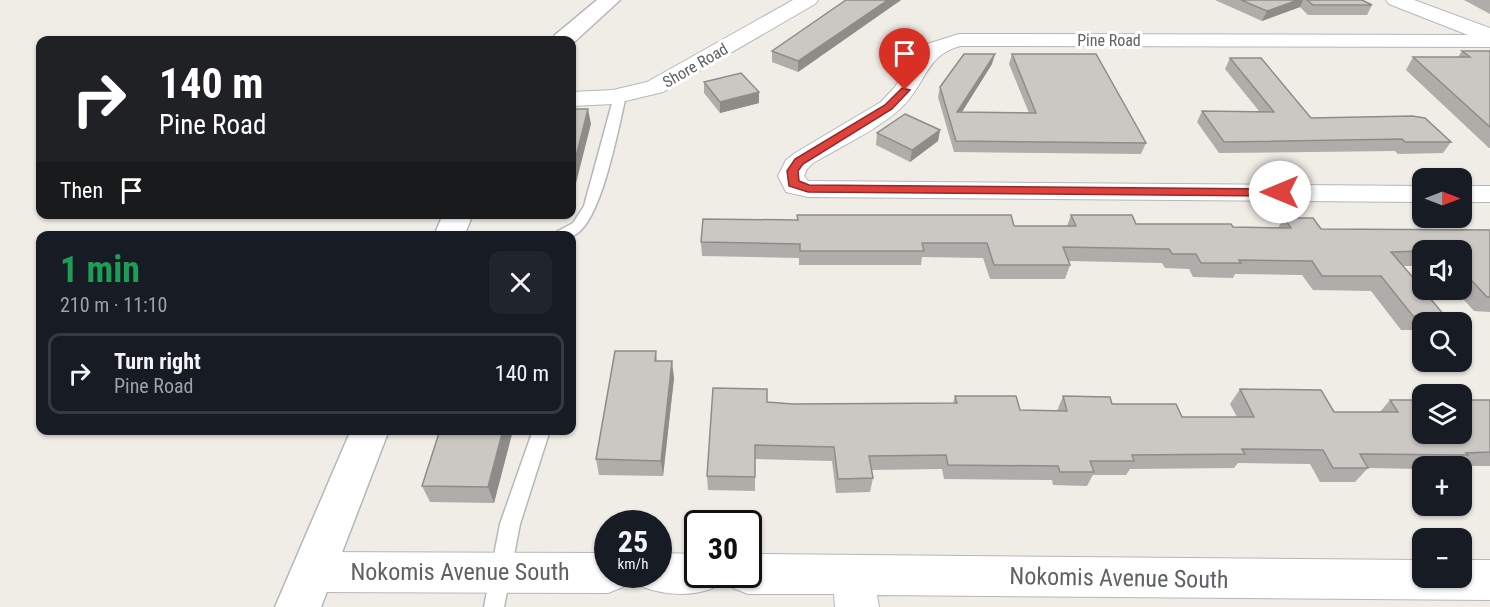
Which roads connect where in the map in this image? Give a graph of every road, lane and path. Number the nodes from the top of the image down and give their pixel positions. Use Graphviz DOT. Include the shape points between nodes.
graph roads {
  1 [pos="610,0"];
  2 [pos="808,0"];
  3 [pos="1396,0"];
  4 [pos="568,36"];
  5 [pos="1490,36"];
  6 [pos="1490,41"];
  7 [pos="620,96"];
  8 [pos="576,99"];
  9 [pos="1412,194"];
  10 [pos="1472,194"];
  11 [pos="1490,194"];
  12 [pos="569,231"];
  13 [pos="368,435"];
  14 [pos="540,435"];
  15 [pos="594,575"];
  16 [pos="762,576"];
  17 [pos="1490,580"];
  18 [pos="305,589"];
  19 [pos="497,590"];
  20 [pos="856,591"];
  21 [pos="1326,593"];
  1 -- 4 [label="street"];
  2 -- 7 [label="street, Shore Road" via="670,80"];
  3 -- 5 [label="street"];
  6 -- 9 [label="street, Pine Road" via="959,40 932,50 900,98 889,107 799,162 792,171 793,183 808,189"];
  7 -- 8 [label="street, Shore Road"];
  7 -- 12 [label="lane" via="591,206 584,222"];
  10 -- 11 [label="street"];
  13 -- 18 [label="street"];
  14 -- 19 [label="lane" via="510,524"];
  15 -- 19 [label="street, Nokomis Avenue South"];
  16 -- 20 [label="street, Nokomis Avenue South"];
  17 -- 21 [label="street, Nokomis Avenue South"];
  18 -- 19 [label="street, Nokomis Avenue South"];
  20 -- 21 [label="street, Nokomis Avenue South"];
}
